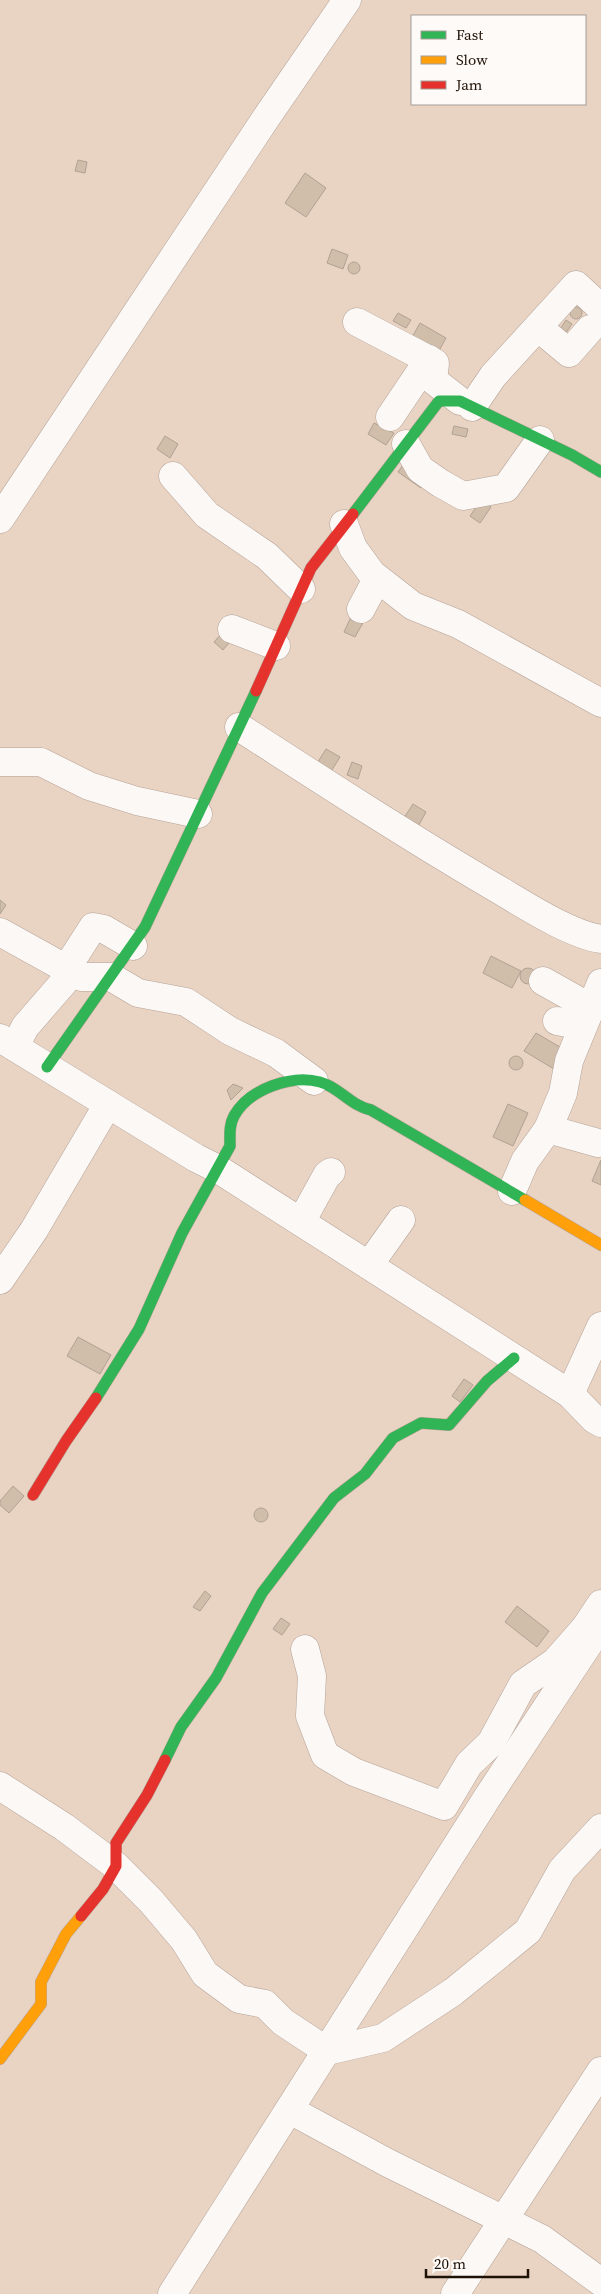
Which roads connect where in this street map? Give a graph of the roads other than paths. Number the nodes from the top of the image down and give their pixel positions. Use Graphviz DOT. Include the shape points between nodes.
graph roads {
  1 [pos="347,0"];
  2 [pos="598,321"];
  3 [pos="357,322"];
  4 [pos="538,328"];
  5 [pos="429,359"];
  6 [pos="466,404"];
  7 [pos="390,417"];
  8 [pos="540,440"];
  9 [pos="406,444"];
  10 [pos="601,472"];
  11 [pos="173,476"];
  12 [pos="0,519"];
  13 [pos="344,524"];
  14 [pos="377,579"];
  15 [pos="301,588"];
  16 [pos="361,609"];
  17 [pos="232,629"];
  18 [pos="276,646"];
  19 [pos="601,704"];
  20 [pos="239,727"];
  21 [pos="0,762"];
  22 [pos="198,814"];
  23 [pos="0,932"];
  24 [pos="601,939"];
  25 [pos="132,946"];
  26 [pos="66,969"];
  27 [pos="111,977"];
  28 [pos="543,981"];
  29 [pos="601,983"];
  30 [pos="577,1018"];
  31 [pos="7,1043"];
  32 [pos="47,1067"];
  33 [pos="314,1081"];
  34 [pos="108,1104"];
  35 [pos="548,1129"];
  36 [pos="598,1143"];
  37 [pos="218,1169"];
  38 [pos="331,1172"];
  39 [pos="512,1191"];
  40 [pos="401,1220"];
  41 [pos="301,1222"];
  42 [pos="601,1245"];
  43 [pos="369,1265"];
  44 [pos="0,1280"];
  45 [pos="601,1326"];
  46 [pos="514,1358"];
  47 [pos="570,1394"];
  48 [pos="601,1422"];
  49 [pos="33,1495"];
  50 [pos="601,1604"];
  51 [pos="601,1625"];
  52 [pos="305,1648"];
  53 [pos="0,1786"];
  54 [pos="601,1828"];
  55 [pos="116,1866"];
  56 [pos="327,2051"];
  57 [pos="0,2059"];
  58 [pos="601,2071"];
  59 [pos="290,2110"];
  60 [pos="503,2221"];
  61 [pos="601,2282"];
  62 [pos="172,2294"];
  63 [pos="456,2294"];
  1 -- 12 [label="street"];
  2 -- 4 [label="street" via="569,353"];
  2 -- 4 [label="street" via="576,285"];
  3 -- 5 [label="street"];
  4 -- 6 [label="street"];
  5 -- 6 [label="street" via="435,362 433,380"];
  5 -- 7 [label="street"];
  6 -- 8 [label="street"];
  6 -- 9 [label="street" via="439,401"];
  8 -- 9 [label="street" via="506,488 463,496 420,469"];
  8 -- 10 [label="street"];
  9 -- 13 [label="street"];
  11 -- 15 [label="street" via="207,515 267,556"];
  13 -- 14 [label="street" via="353,548"];
  13 -- 15 [label="street" via="311,568"];
  14 -- 16 [label="street"];
  14 -- 19 [label="street" via="413,606 458,624"];
  15 -- 18 [label="street"];
  17 -- 18 [label="street"];
  18 -- 20 [label="street"];
  20 -- 22 [label="street"];
  20 -- 24 [label="street" via="467,871 586,937"];
  21 -- 22 [label="street" via="42,762 89,786 137,801"];
  22 -- 25 [label="street" via="145,926"];
  23 -- 26 [label="street"];
  25 -- 26 [label="street" via="104,929 93,927"];
  25 -- 27 [label="street"];
  26 -- 27 [label="street" via="81,977"];
  26 -- 31 [label="street" via="64,982"];
  27 -- 32 [label="street"];
  27 -- 33 [label="street" via="138,992 186,1002 230,1031 276,1053"];
  28 -- 30 [label="street"];
  29 -- 30 [label="street"];
  30 -- 35 [label="street" via="563,1093"];
  31 -- 32 [label="street"];
  32 -- 34 [label="street"];
  33 -- 37 [label="street" via="268,1088 246,1099 233,1118 228,1134 230,1146"];
  33 -- 39 [label="street" via="332,1086 356,1105 371,1110"];
  34 -- 37 [label="street"];
  34 -- 44 [label="street" via="34,1230"];
  35 -- 36 [label="street"];
  35 -- 39 [label="street" via="525,1161"];
  37 -- 41 [label="street"];
  37 -- 49 [label="street" via="182,1233 139,1329"];
  38 -- 41 [label="street"];
  39 -- 42 [label="street"];
  40 -- 43 [label="street"];
  41 -- 43 [label="street"];
  43 -- 46 [label="street"];
  45 -- 47 [label="street"];
  46 -- 47 [label="street"];
  46 -- 55 [label="street" via="487,1381 449,1425 421,1423 393,1438 365,1474 334,1498 262,1593 216,1678 181,1728 147,1796 116,1843"];
  47 -- 48 [label="street"];
  50 -- 52 [label="street" via="555,1662 523,1684 492,1743 469,1764 444,1806 354,1772 325,1755 310,1716 312,1676"];
  51 -- 56 [label="street"];
  53 -- 55 [label="street" via="64,1827"];
  54 -- 56 [label="street" via="562,1870 528,1931 453,1992 383,2038"];
  55 -- 56 [label="street" via="184,1940 205,1974 239,1999 265,2004 283,2022"];
  55 -- 57 [label="street" via="103,1889 66,1934 41,1982 41,2004"];
  56 -- 59 [label="street"];
  58 -- 60 [label="street"];
  59 -- 60 [label="street"];
  59 -- 62 [label="street"];
  60 -- 61 [label="street" via="542,2239"];
  60 -- 63 [label="street"];
}
